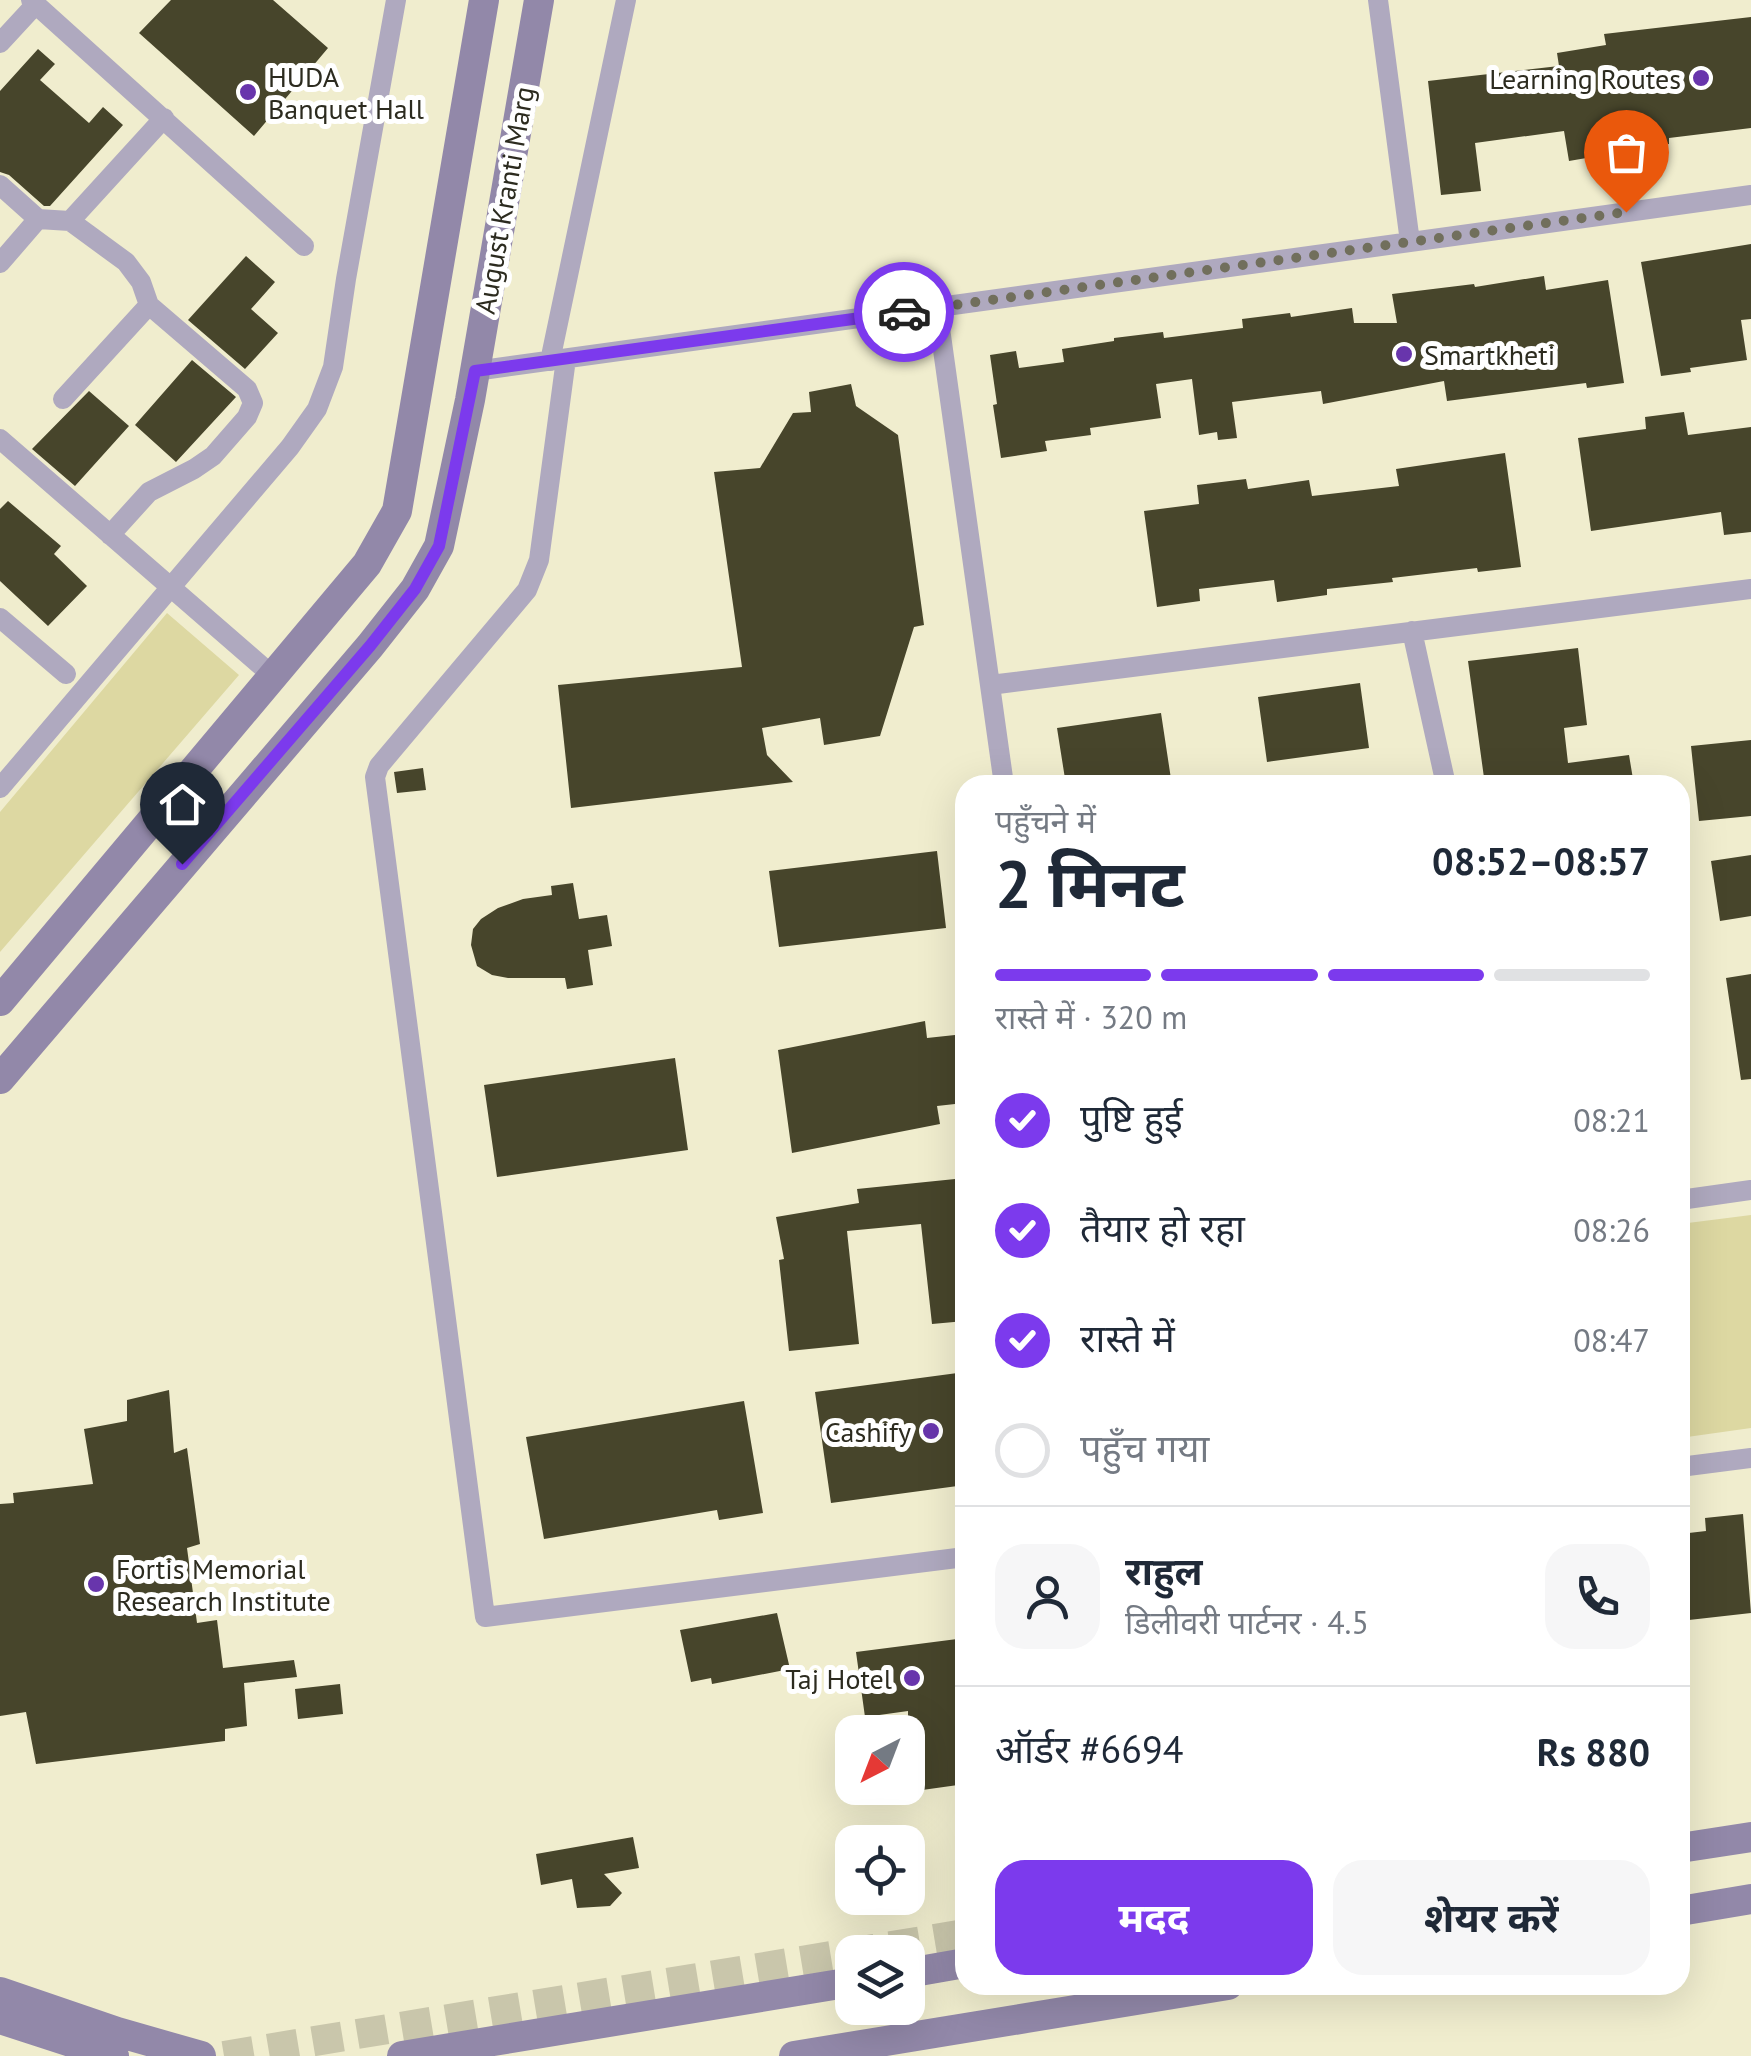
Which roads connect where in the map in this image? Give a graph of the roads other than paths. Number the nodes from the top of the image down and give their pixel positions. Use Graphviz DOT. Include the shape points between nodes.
graph roads {
  1 [pos="396,0"];
  2 [pos="484,0"];
  3 [pos="539,0"];
  4 [pos="626,0"];
  5 [pos="1378,0"];
  6 [pos="34,2"];
  7 [pos="0,43"];
  8 [pos="164,118"];
  9 [pos="0,185"];
  10 [pos="1751,195"];
  11 [pos="38,220"];
  12 [pos="70,221"];
  13 [pos="1410,242"];
  14 [pos="304,246"];
  15 [pos="1,259"];
  16 [pos="149,305"];
  17 [pos="937,308"];
  18 [pos="558,360"];
  19 [pos="475,371"];
  20 [pos="63,399"];
  21 [pos="0,439"];
  22 [pos="110,535"];
  23 [pos="170,586"];
  24 [pos="1751,589"];
  25 [pos="0,618"];
  26 [pos="1412,631"];
  27 [pos="66,674"];
  28 [pos="273,676"];
  29 [pos="990,685"];
  30 [pos="1003,775"];
  31 [pos="1444,775"];
  32 [pos="0,788"];
  33 [pos="0,1001"];
  34 [pos="0,1079"];
  35 [pos="1751,1190"];
  36 [pos="1690,1199"];
  37 [pos="1751,1458"];
  38 [pos="1690,1466"];
  39 [pos="955,1558"];
  40 [pos="1751,1837"];
  41 [pos="1690,1846"];
  42 [pos="1751,1899"];
  43 [pos="1690,1909"];
  44 [pos="955,1965"];
  45 [pos="925,1969"];
  46 [pos="835,1985"];
  47 [pos="0,1992"];
  48 [pos="1167,1995"];
  49 [pos="0,2019"];
  50 [pos="114,2056"];
  51 [pos="201,2056"];
  52 [pos="402,2056"];
  53 [pos="506,2056"];
  54 [pos="526,2056"];
  55 [pos="794,2056"];
  1 -- 23 [label="street" via="333,367 317,409"];
  2 -- 28 [label="main road, August Kranti Marg" via="396,511 367,564"];
  3 -- 19 [label="main road, August Kranti Marg"];
  4 -- 18 [label="street"];
  5 -- 13 [label="street"];
  6 -- 7 [label="street"];
  6 -- 8 [label="street"];
  8 -- 12 [label="street"];
  8 -- 14 [label="street"];
  9 -- 11 [label="street"];
  10 -- 13 [label="street"];
  11 -- 12 [label="street"];
  11 -- 15 [label="street"];
  12 -- 16 [label="street" via="126,262"];
  13 -- 17 [label="street"];
  16 -- 20 [label="street"];
  16 -- 22 [label="street" via="247,389 253,403 213,456 149,492"];
  17 -- 18 [label="street"];
  17 -- 29 [label="street"];
  18 -- 19 [label="street"];
  18 -- 39 [label="street" via="539,560 527,590 375,777 485,1618"];
  19 -- 34 [label="main road, August Kranti Marg" via="439,546 415,589"];
  21 -- 22 [label="street"];
  22 -- 23 [label="street"];
  23 -- 28 [label="street"];
  23 -- 32 [label="street"];
  24 -- 26 [label="street"];
  25 -- 27 [label="street"];
  26 -- 29 [label="street"];
  26 -- 31 [label="street"];
  28 -- 33 [label="main road, August Kranti Marg"];
  29 -- 30 [label="street"];
  35 -- 36 [label="street"];
  37 -- 38 [label="street"];
  40 -- 41 [label="main road"];
  42 -- 43 [label="main road"];
  44 -- 45 [label="main road"];
  46 -- 52 [label="main road"];
  47 -- 51 [label="main road"];
  48 -- 55 [label="main road"];
  49 -- 50 [label="main road"];
  53 -- 54 [label="main road"];
}
